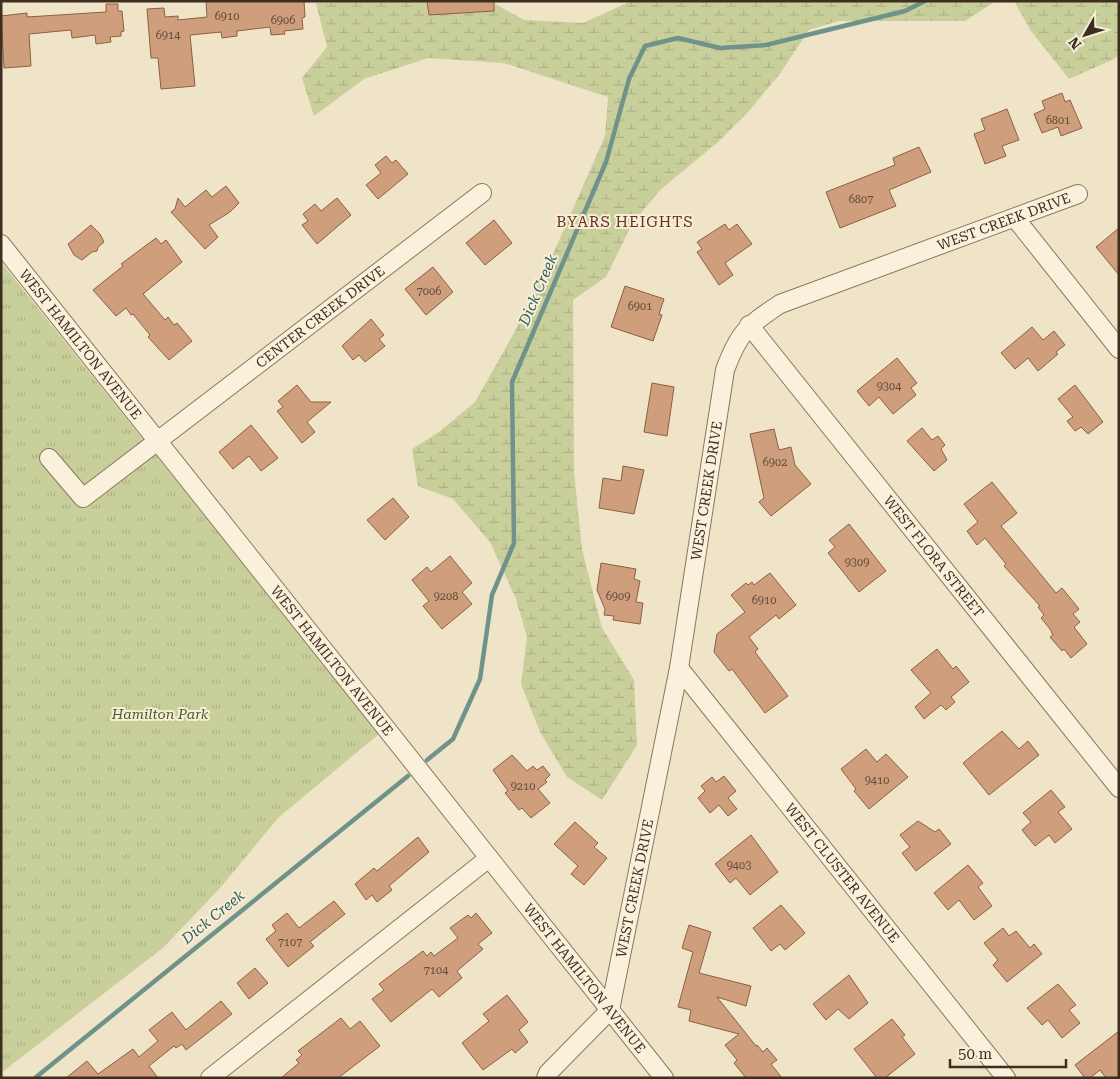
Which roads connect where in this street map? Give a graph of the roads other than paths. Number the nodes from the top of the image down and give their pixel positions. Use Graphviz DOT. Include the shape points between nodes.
graph roads {
  1 [pos="482,193"];
  2 [pos="1078,194"];
  3 [pos="1015,218"];
  4 [pos="1,244"];
  5 [pos="749,325"];
  6 [pos="1119,349"];
  7 [pos="158,442"];
  8 [pos="49,458"];
  9 [pos="679,668"];
  10 [pos="1119,788"];
  11 [pos="489,858"];
  12 [pos="610,1010"];
  13 [pos="210,1078"];
  14 [pos="546,1078"];
  15 [pos="664,1078"];
  16 [pos="1006,1078"];
  1 -- 7 [label="street, CENTER CREEK DRIVE"];
  2 -- 3 [label="street, WEST CREEK DRIVE"];
  3 -- 5 [label="street, WEST CREEK DRIVE" via="780,304"];
  3 -- 6 [label="street"];
  4 -- 7 [label="street, WEST HAMILTON AVENUE"];
  5 -- 9 [label="street, WEST CREEK DRIVE" via="734,346 725,370"];
  5 -- 10 [label="street, WEST FLORA STREET"];
  7 -- 8 [label="street, CENTER CREEK DRIVE" via="83,498"];
  7 -- 11 [label="street, WEST HAMILTON AVENUE"];
  9 -- 12 [label="street, WEST CREEK DRIVE"];
  9 -- 16 [label="street, WEST CLUSTER AVENUE"];
  11 -- 12 [label="street, WEST HAMILTON AVENUE"];
  11 -- 13 [label="street"];
  12 -- 14 [label="street"];
  12 -- 15 [label="street, WEST HAMILTON AVENUE"];
}
